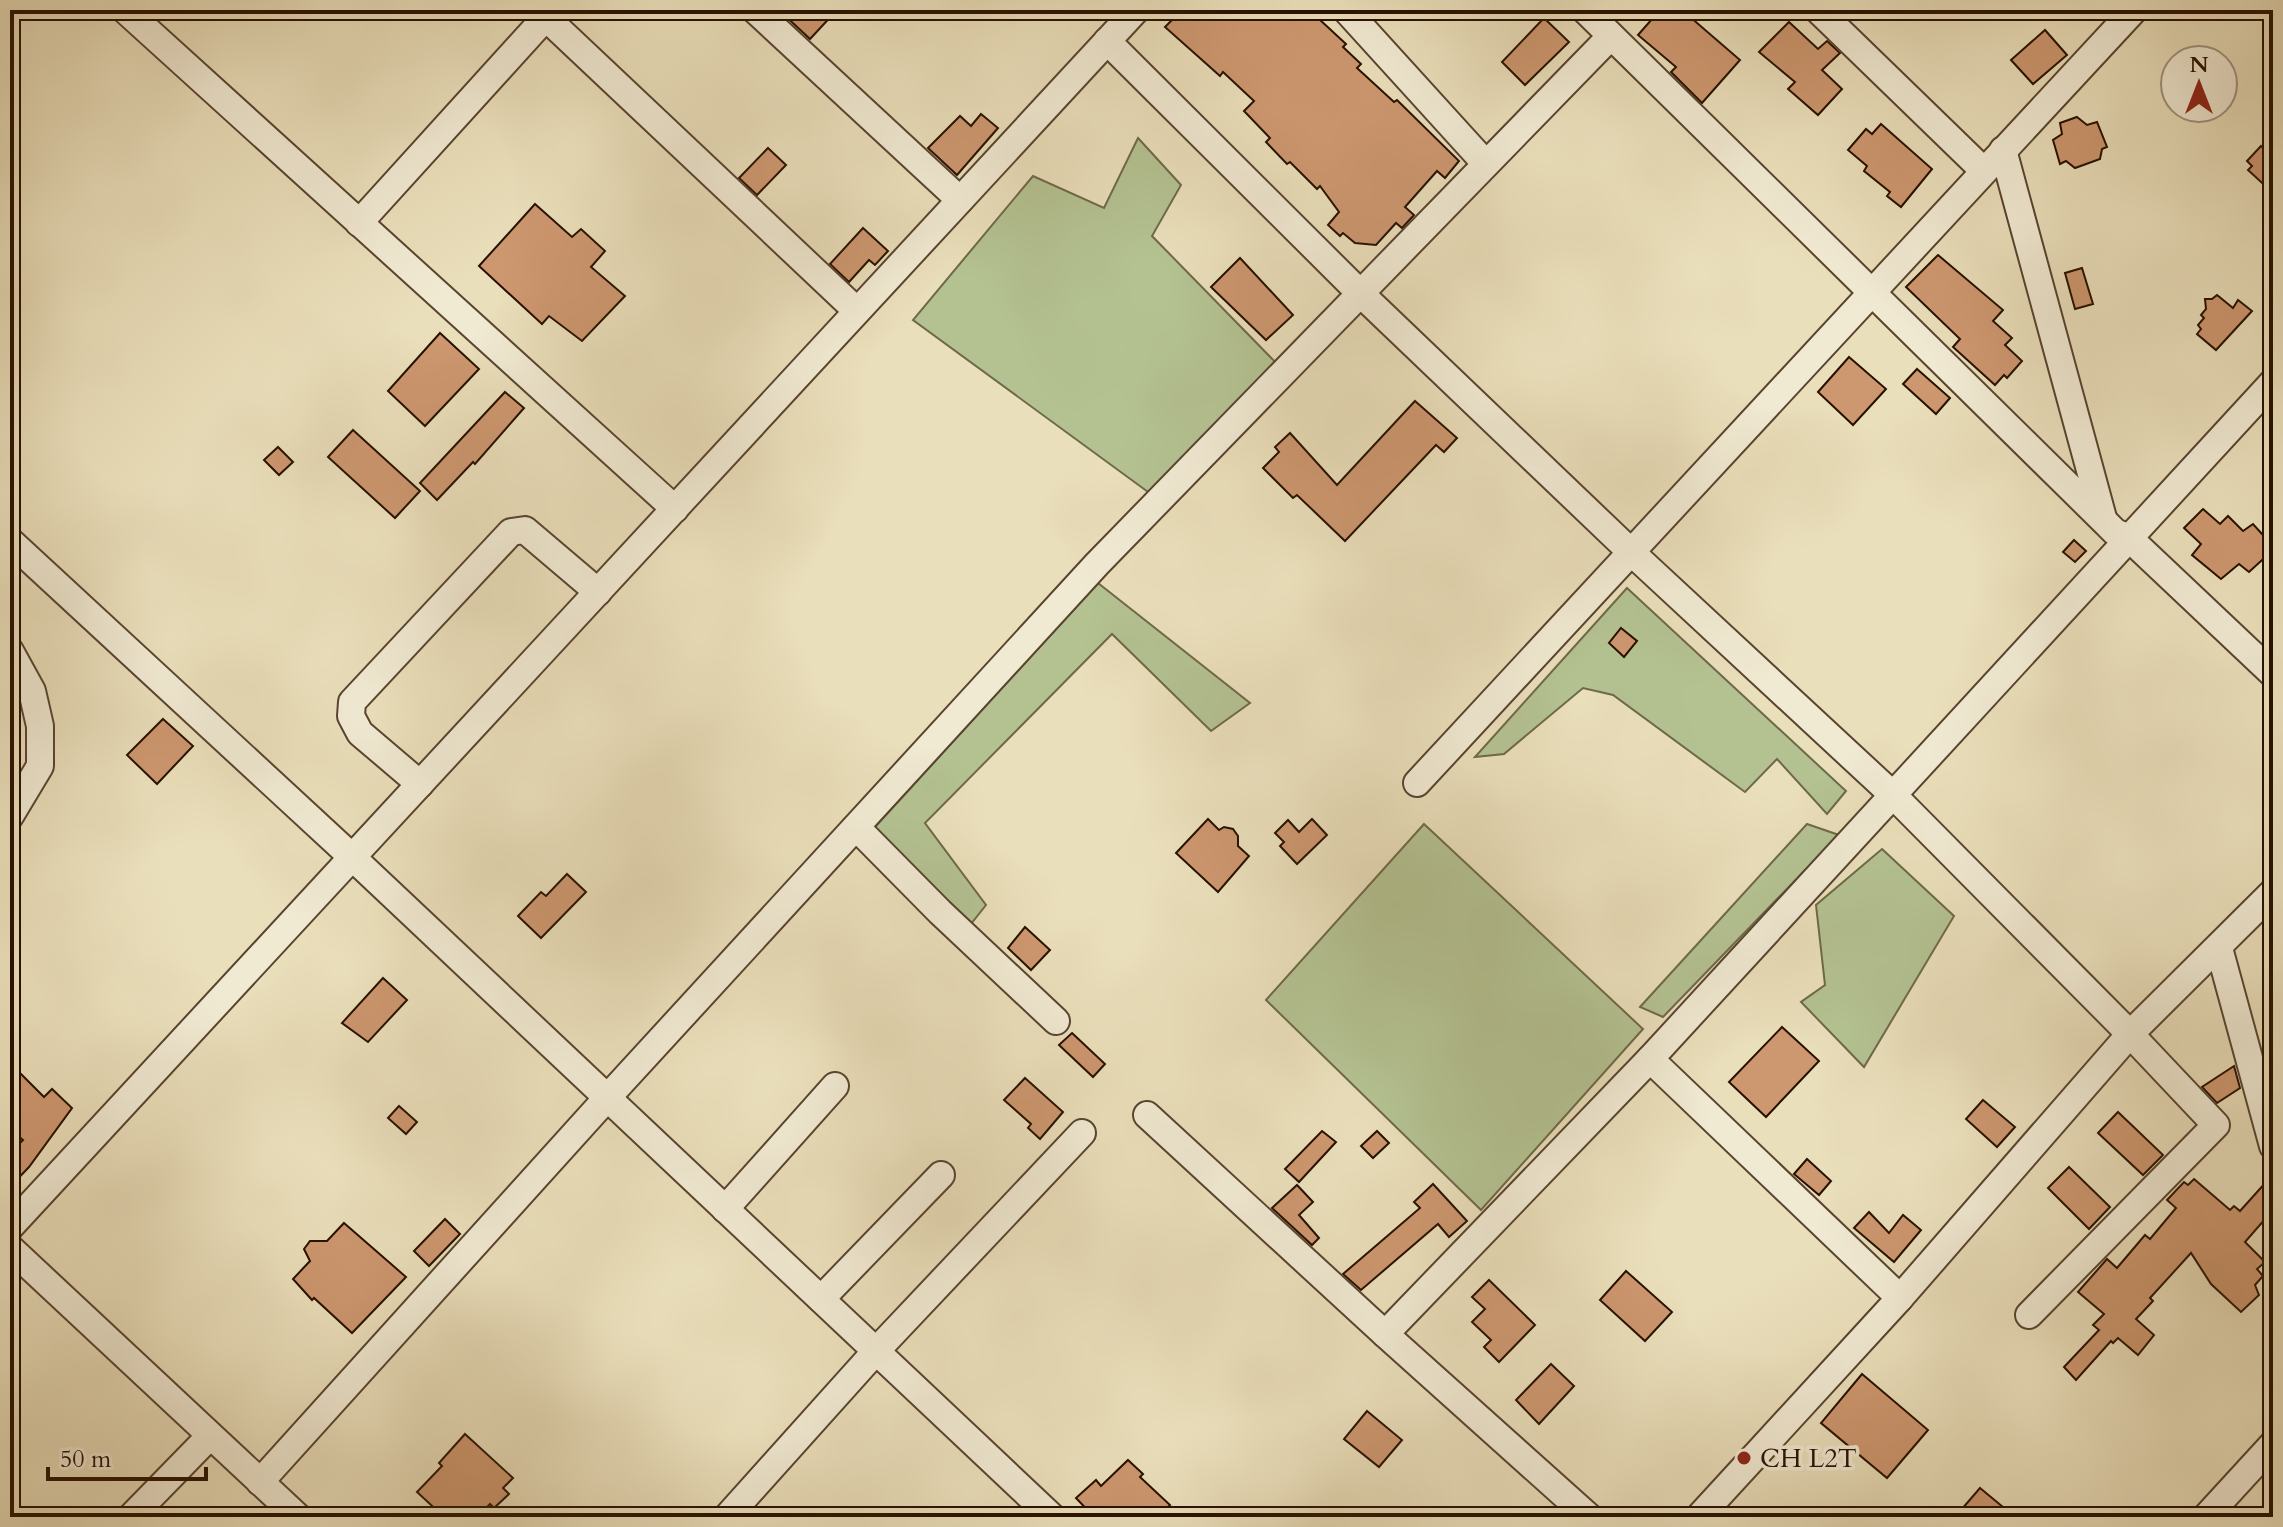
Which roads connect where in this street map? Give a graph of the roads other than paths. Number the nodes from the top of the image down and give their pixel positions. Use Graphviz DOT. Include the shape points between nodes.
graph roads {
  1 [pos="125,10"];
  2 [pos="755,10"];
  3 [pos="1136,10"];
  4 [pos="1346,10"];
  5 [pos="1585,10"];
  6 [pos="1818,10"];
  7 [pos="2134,10"];
  8 [pos="542,14"];
  9 [pos="1611,36"];
  10 [pos="1107,41"];
  11 [pos="2003,150"];
  12 [pos="1486,164"];
  13 [pos="1984,171"];
  14 [pos="960,200"];
  15 [pos="359,223"];
  16 [pos="1872,292"];
  17 [pos="1361,294"];
  18 [pos="857,311"];
  19 [pos="2273,382"];
  20 [pos="675,509"];
  21 [pos="2104,521"];
  22 [pos="2129,538"];
  23 [pos="10,541"];
  24 [pos="1631,552"];
  25 [pos="598,592"];
  26 [pos="10,651"];
  27 [pos="2273,674"];
  28 [pos="1417,783"];
  29 [pos="420,784"];
  30 [pos="1894,796"];
  31 [pos="10,816"];
  32 [pos="856,827"];
  33 [pos="352,857"];
  34 [pos="2273,892"];
  35 [pos="2219,948"];
  36 [pos="1056,1021"];
  37 [pos="2130,1034"];
  38 [pos="1650,1059"];
  39 [pos="835,1086"];
  40 [pos="607,1098"];
  41 [pos="1147,1115"];
  42 [pos="1082,1133"];
  43 [pos="2273,1146"];
  44 [pos="941,1175"];
  45 [pos="725,1209"];
  46 [pos="10,1227"];
  47 [pos="10,1248"];
  48 [pos="1900,1298"];
  49 [pos="821,1299"];
  50 [pos="2029,1315"];
  51 [pos="1385,1334"];
  52 [pos="876,1351"];
  53 [pos="210,1436"];
  54 [pos="2273,1444"];
  55 [pos="260,1482"];
  56 [pos="131,1517"];
  57 [pos="298,1517"];
  58 [pos="727,1517"];
  59 [pos="1052,1517"];
  60 [pos="1589,1517"];
  61 [pos="1699,1517"];
  62 [pos="2206,1517"];
  1 -- 15 [label="street"];
  2 -- 14 [label="street"];
  3 -- 10 [label="street"];
  4 -- 12 [label="street"];
  5 -- 9 [label="street"];
  6 -- 13 [label="street"];
  7 -- 11 [label="street"];
  8 -- 15 [label="street"];
  8 -- 18 [label="street"];
  9 -- 12 [label="street"];
  9 -- 16 [label="street"];
  10 -- 14 [label="street"];
  10 -- 17 [label="street"];
  11 -- 13 [label="street"];
  11 -- 21 [label="street"];
  12 -- 17 [label="street"];
  13 -- 16 [label="street"];
  14 -- 18 [label="street"];
  15 -- 20 [label="street"];
  16 -- 21 [label="street"];
  16 -- 24 [label="street"];
  17 -- 24 [label="street"];
  17 -- 32 [label="street" via="1097,564"];
  18 -- 20 [label="street"];
  19 -- 22 [label="street"];
  20 -- 25 [label="street"];
  21 -- 22 [label="street"];
  22 -- 27 [label="street"];
  22 -- 30 [label="street"];
  23 -- 33 [label="street"];
  24 -- 28 [label="street"];
  24 -- 30 [label="street"];
  25 -- 29 [label="street"];
  25 -- 29 [label="street" via="525,530 511,532 352,702 351,716 360,733"];
  26 -- 31 [label="street" via="32,691 40,726 40,766"];
  29 -- 33 [label="street"];
  30 -- 37 [label="street"];
  30 -- 38 [label="street"];
  32 -- 36 [label="street"];
  32 -- 40 [label="street"];
  33 -- 40 [label="street"];
  33 -- 46 [label="street"];
  34 -- 35 [label="street"];
  35 -- 37 [label="street"];
  35 -- 43 [label="street"];
  37 -- 48 [label="street"];
  37 -- 50 [label="street" via="2216,1125"];
  38 -- 48 [label="street"];
  38 -- 51 [label="street"];
  39 -- 45 [label="street"];
  40 -- 45 [label="street"];
  40 -- 55 [label="street"];
  41 -- 51 [label="street"];
  42 -- 52 [label="street"];
  44 -- 49 [label="street"];
  45 -- 49 [label="street"];
  47 -- 53 [label="street"];
  48 -- 61 [label="street"];
  49 -- 52 [label="street"];
  51 -- 60 [label="street"];
  52 -- 58 [label="street"];
  52 -- 59 [label="street"];
  53 -- 55 [label="street"];
  53 -- 56 [label="street"];
  54 -- 62 [label="street"];
  55 -- 57 [label="street"];
}
